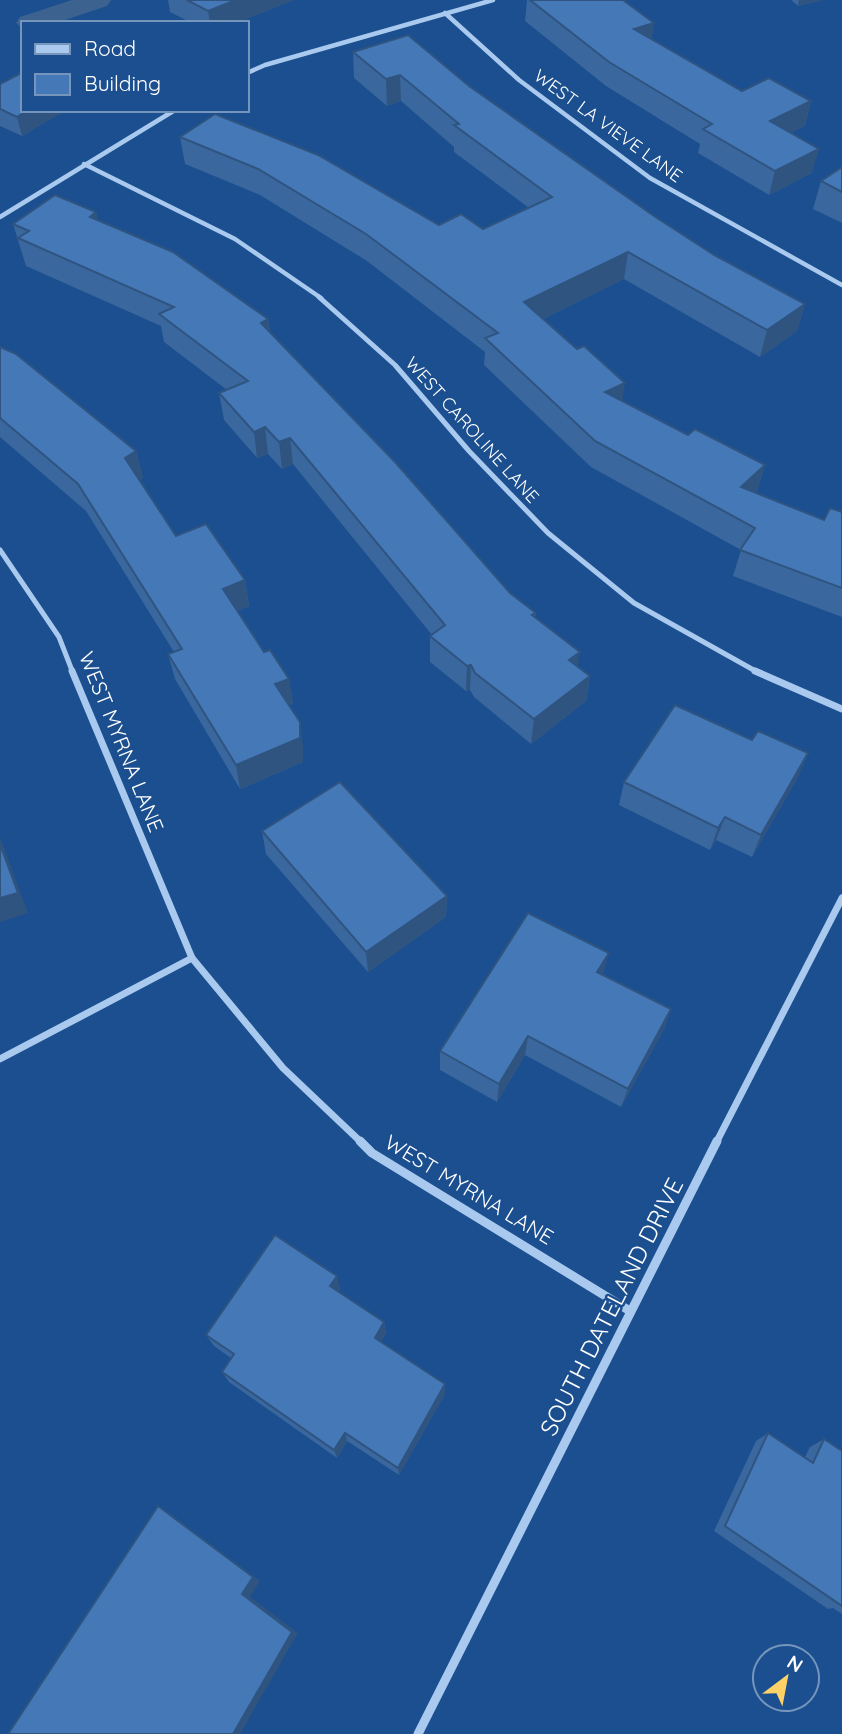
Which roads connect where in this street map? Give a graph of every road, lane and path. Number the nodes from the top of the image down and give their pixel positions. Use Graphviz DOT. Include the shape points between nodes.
graph roads {
  1 [pos="493,0"];
  2 [pos="445,13"];
  3 [pos="248,74"];
  4 [pos="172,112"];
  5 [pos="84,164"];
  6 [pos="0,217"];
  7 [pos="842,285"];
  8 [pos="0,550"];
  9 [pos="842,709"];
  10 [pos="842,898"];
  11 [pos="192,958"];
  12 [pos="0,1059"];
  13 [pos="630,1311"];
  14 [pos="418,1734"];
  1 -- 2 [label="street"];
  2 -- 3 [label="street"];
  2 -- 7 [label="street, WEST LA VIEVE LANE" via="519,80 650,178"];
  4 -- 5 [label="street"];
  5 -- 6 [label="street"];
  5 -- 9 [label="street, WEST CAROLINE LANE" via="235,240 310,289 395,365 548,533 634,603 746,667"];
  8 -- 11 [label="street, WEST MYRNA LANE" via="59,637"];
  10 -- 13 [label="street, SOUTH DATELAND DRIVE"];
  11 -- 12 [label="street"];
  11 -- 13 [label="street, WEST MYRNA LANE" via="283,1068 372,1153"];
  13 -- 14 [label="street, SOUTH DATELAND DRIVE"];
}
